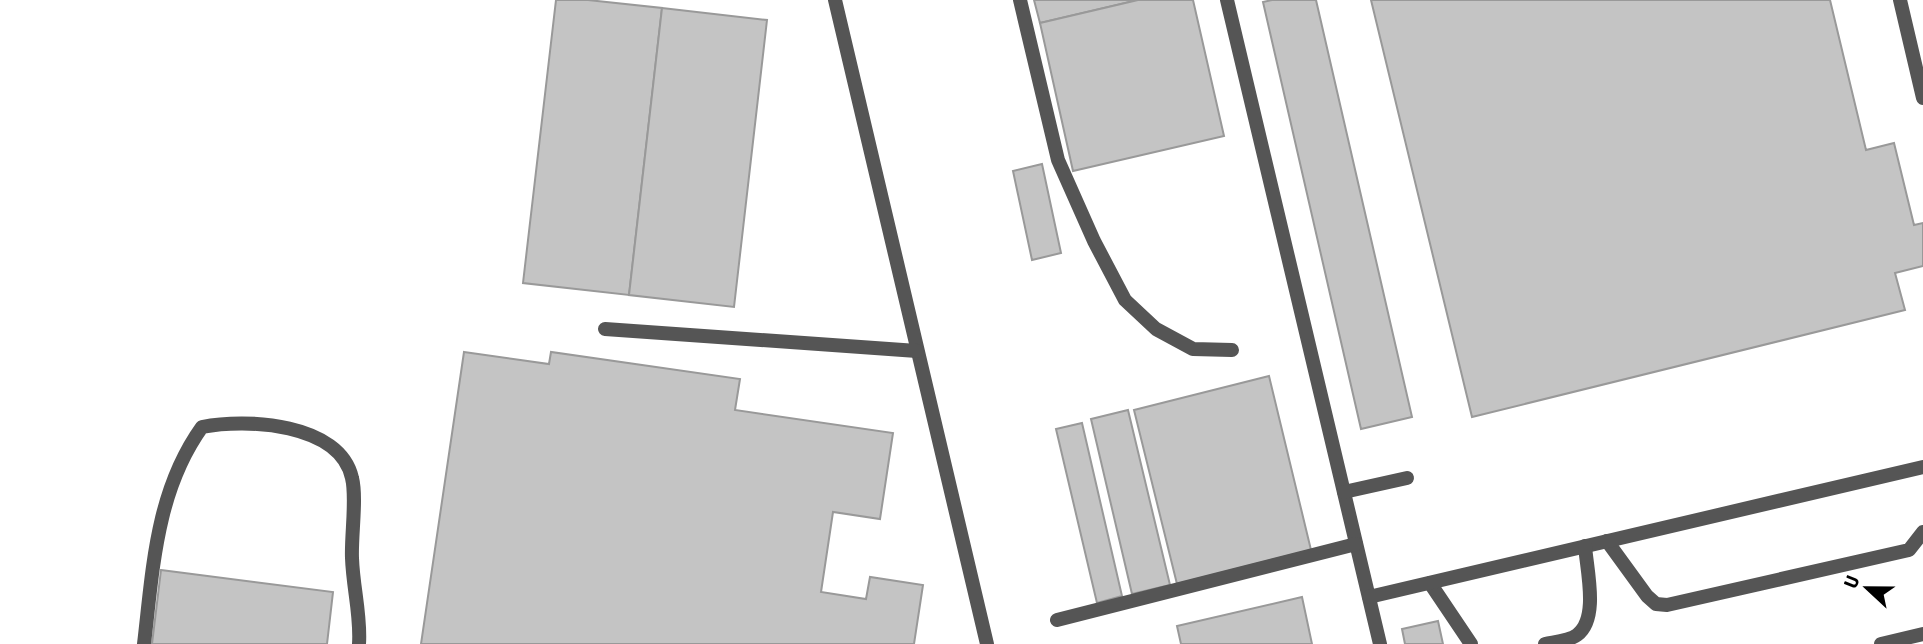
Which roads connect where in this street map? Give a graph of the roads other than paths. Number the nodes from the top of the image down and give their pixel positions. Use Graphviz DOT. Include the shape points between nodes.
graph roads {
  1 [pos="835,0"];
  2 [pos="1020,0"];
  3 [pos="1227,0"];
  4 [pos="1900,0"];
  5 [pos="1923,98"];
  6 [pos="605,329"];
  7 [pos="1232,350"];
  8 [pos="917,351"];
  9 [pos="1923,467"];
  10 [pos="1406,478"];
  11 [pos="1344,492"];
  12 [pos="1923,532"];
  13 [pos="1607,541"];
  14 [pos="1356,544"];
  15 [pos="1585,546"];
  16 [pos="1430,583"];
  17 [pos="1369,597"];
  18 [pos="1057,620"];
  19 [pos="1923,634"];
  20 [pos="144,644"];
  21 [pos="359,644"];
  22 [pos="986,644"];
  23 [pos="1380,644"];
  24 [pos="1471,644"];
  25 [pos="1545,644"];
  26 [pos="1881,644"];
  1 -- 8 [label="lane"];
  2 -- 7 [label="lane" via="1058,160 1125,300 1156,330 1193,349"];
  3 -- 11 [label="lane"];
  4 -- 5 [label="lane"];
  6 -- 8 [label="lane"];
  8 -- 22 [label="lane"];
  9 -- 13 [label="lane"];
  10 -- 11 [label="lane"];
  11 -- 14 [label="lane"];
  12 -- 13 [label="lane" via="1909,550 1667,605 1656,604 1647,596"];
  13 -- 15 [label="lane"];
  14 -- 17 [label="lane"];
  14 -- 18 [label="lane"];
  15 -- 16 [label="lane"];
  15 -- 25 [label="lane" via="1590,613 1586,626 1575,637"];
  16 -- 17 [label="lane"];
  16 -- 24 [label="lane"];
  17 -- 23 [label="lane"];
  19 -- 26 [label="lane"];
  20 -- 21 [label="lane" via="153,564 171,485 202,427 223,423 291,428 331,448 348,463 353,480 351,543"];
}
